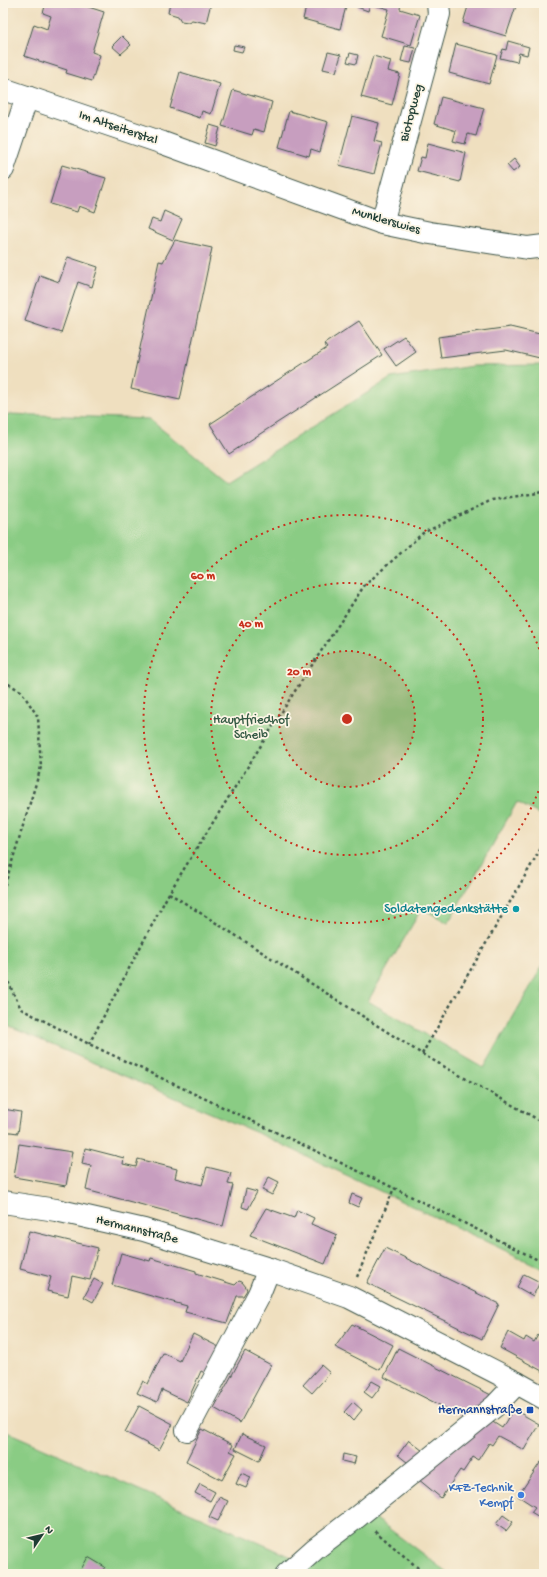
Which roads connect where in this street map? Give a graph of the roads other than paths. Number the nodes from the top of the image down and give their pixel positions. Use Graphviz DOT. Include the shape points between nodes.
graph roads {
  1 [pos="438,3"];
  2 [pos="3,89"];
  3 [pos="27,97"];
  4 [pos="3,169"];
  5 [pos="233,169"];
  6 [pos="382,223"];
  7 [pos="544,246"];
  8 [pos="3,1202"];
  9 [pos="269,1268"];
  10 [pos="517,1383"];
  11 [pos="544,1398"];
  12 [pos="187,1430"];
  13 [pos="287,1574"];
  1 -- 6 [label="street, Biotopweg" via="439,14"];
  2 -- 3 [label="street, Im Altseiterstal"];
  3 -- 4 [label="street"];
  3 -- 5 [label="street, Im Altseiterstal"];
  5 -- 6 [label="street, Munklerswies"];
  6 -- 7 [label="street, Munklerswies" via="528,248"];
  8 -- 9 [label="street, Hermannstraße" via="56,1210 144,1230"];
  9 -- 10 [label="street, Hermannstraße" via="349,1297"];
  9 -- 12 [label="street" via="260,1294"];
  10 -- 11 [label="street, Hermannstraße"];
  10 -- 13 [label="street" via="495,1406"];
}
